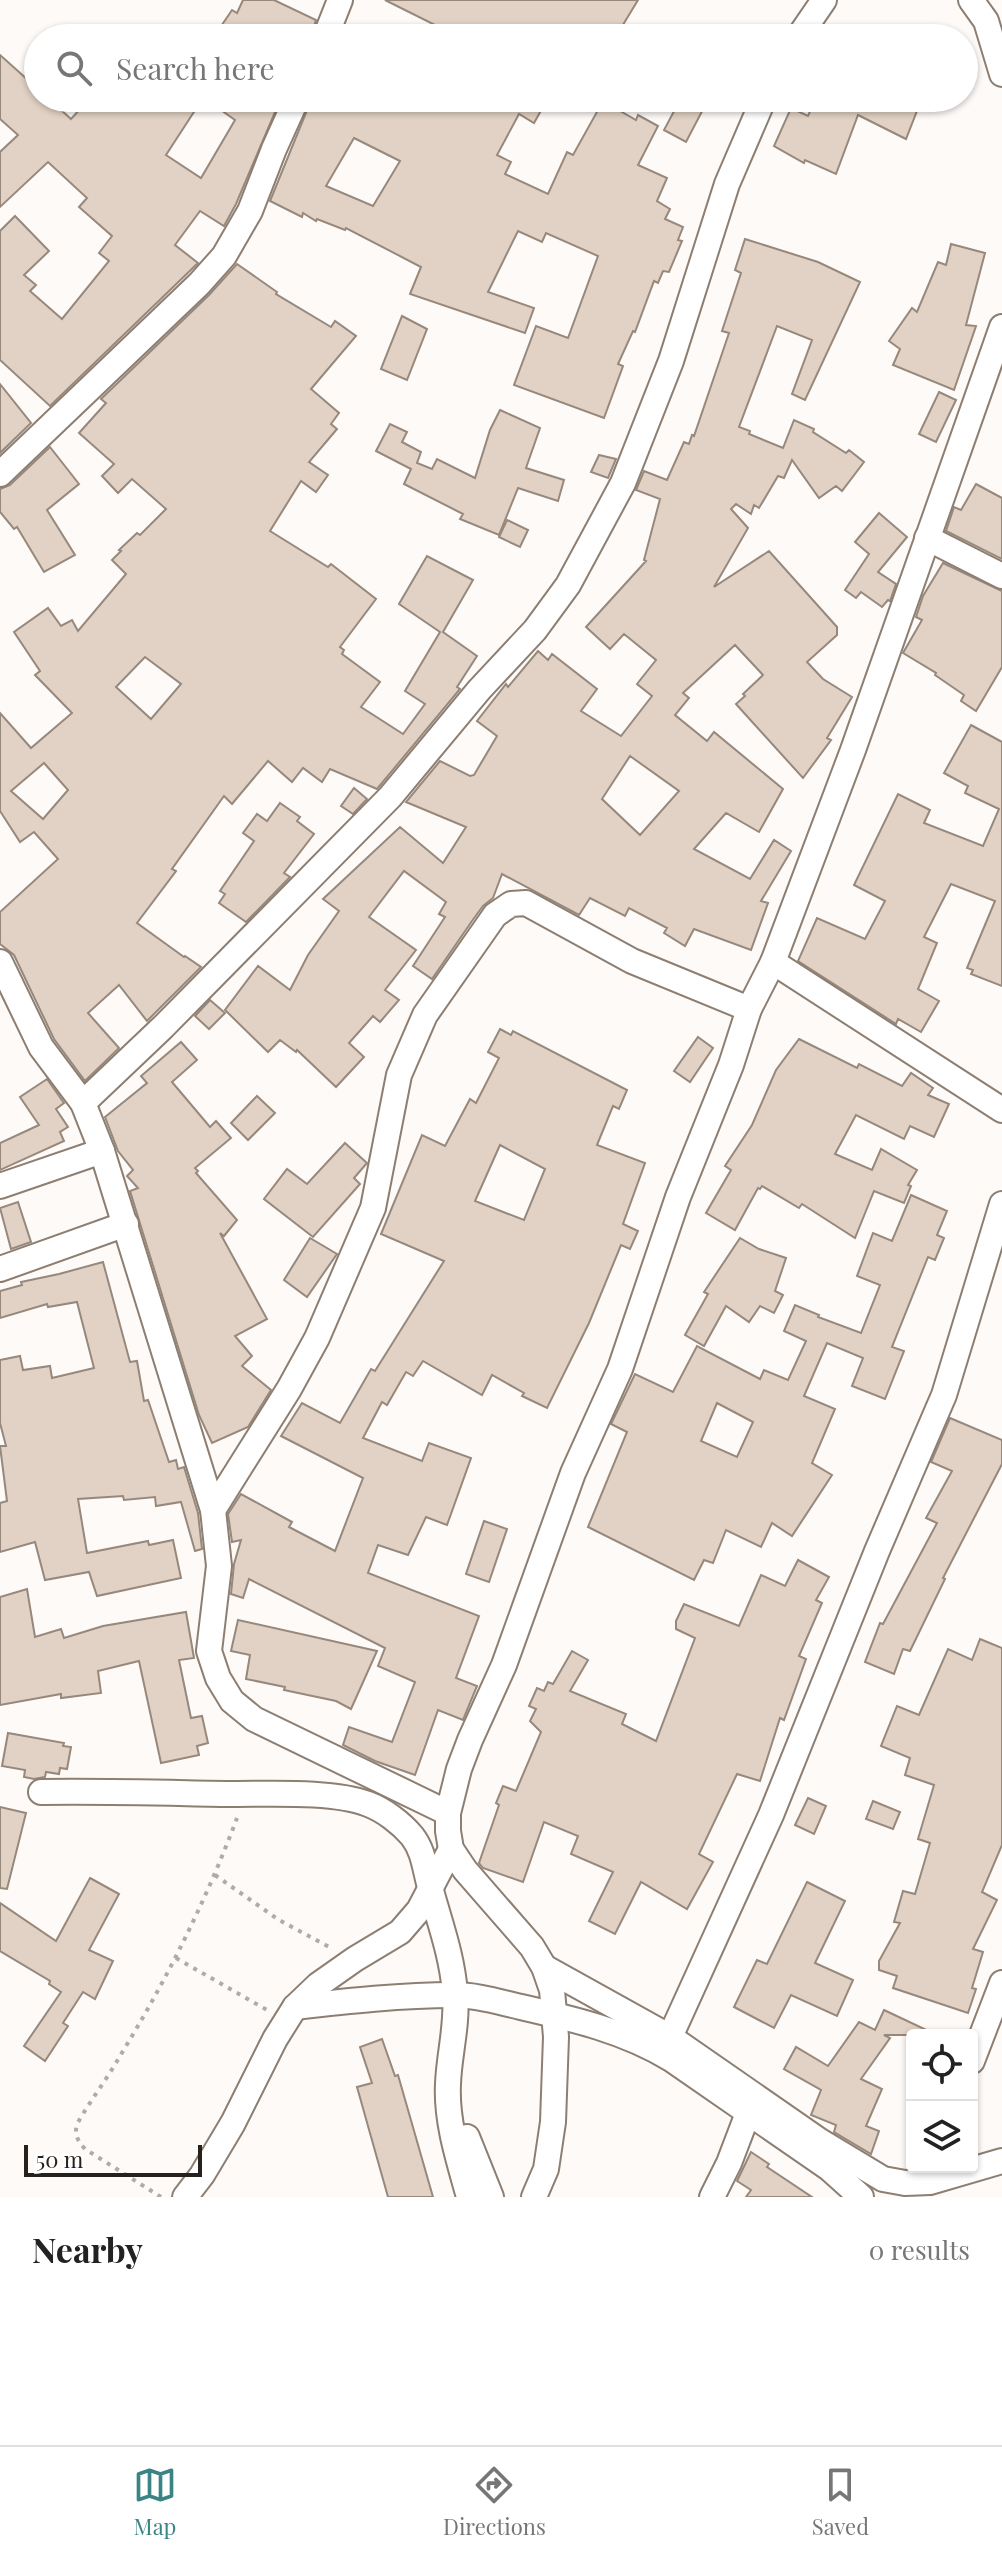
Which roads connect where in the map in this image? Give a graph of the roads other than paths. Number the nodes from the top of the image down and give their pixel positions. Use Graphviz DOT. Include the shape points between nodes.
graph roads {
  1 [pos="340,0"];
  2 [pos="824,0"];
  3 [pos="971,0"];
  4 [pos="331,24"];
  5 [pos="808,24"];
  6 [pos="1002,74"];
  7 [pos="291,112"];
  8 [pos="758,112"];
  9 [pos="1002,327"];
  10 [pos="0,474"];
  11 [pos="927,538"];
  12 [pos="1002,576"];
  13 [pos="0,962"];
  14 [pos="773,962"];
  15 [pos="749,1009"];
  16 [pos="83,1103"];
  17 [pos="1002,1110"];
  18 [pos="102,1151"];
  19 [pos="0,1186"];
  20 [pos="1002,1204"];
  21 [pos="126,1224"];
  22 [pos="0,1269"];
  23 [pos="213,1510"];
  24 [pos="41,1792"];
  25 [pos="448,1813"];
  26 [pos="451,1849"];
  27 [pos="430,1889"];
  28 [pos="544,1967"];
  29 [pos="1002,1983"];
  30 [pos="456,1995"];
  31 [pos="290,2014"];
  32 [pos="556,2014"];
  33 [pos="670,2037"];
  34 [pos="978,2045"];
  35 [pos="447,2082"];
  36 [pos="752,2104"];
  37 [pos="1002,2161"];
  38 [pos="859,2166"];
  39 [pos="978,2166"];
  40 [pos="954,2173"];
  41 [pos="857,2195"];
  42 [pos="185,2197"];
  43 [pos="469,2197"];
  44 [pos="491,2197"];
  45 [pos="534,2197"];
  46 [pos="712,2197"];
  1 -- 4 [label="street"];
  2 -- 5 [label="street"];
  3 -- 6 [label="street" via="986,21"];
  7 -- 10 [label="street" via="250,211 224,256"];
  8 -- 16 [label="street" via="727,184 671,361 623,483 568,585 390,797"];
  9 -- 11 [label="street"];
  11 -- 12 [label="street"];
  11 -- 14 [label="street"];
  13 -- 16 [label="street" via="41,1047"];
  14 -- 15 [label="street"];
  14 -- 17 [label="street"];
  15 -- 23 [label="street" via="632,961 526,903 511,904 495,915 425,1015 399,1075 373,1208 317,1338"];
  15 -- 25 [label="street" via="620,1369 573,1473 504,1665 459,1769"];
  16 -- 18 [label="street"];
  18 -- 19 [label="street"];
  18 -- 21 [label="street"];
  20 -- 33 [label="street" via="944,1395 771,1815"];
  21 -- 22 [label="street"];
  21 -- 23 [label="street"];
  23 -- 25 [label="street" via="219,1566 209,1651 232,1701 282,1734"];
  24 -- 27 [label="street" via="292,1794 368,1804 413,1837"];
  25 -- 26 [label="street"];
  26 -- 27 [label="street"];
  26 -- 28 [label="street"];
  27 -- 30 [label="street" via="446,1937"];
  27 -- 31 [label="street" via="400,1932 318,1985"];
  28 -- 32 [label="street"];
  28 -- 33 [label="street"];
  29 -- 34 [label="street"];
  30 -- 31 [label="street"];
  30 -- 32 [label="street"];
  30 -- 35 [label="street"];
  31 -- 42 [label="street" via="218,2149"];
  32 -- 36 [label="street" via="648,2045"];
  32 -- 45 [label="street" via="553,2122 546,2169"];
  33 -- 36 [label="street"];
  35 -- 43 [label="street"];
  35 -- 44 [label="street"];
  36 -- 38 [label="street"];
  36 -- 41 [label="street"];
  36 -- 46 [label="street"];
  37 -- 39 [label="street"];
  38 -- 40 [label="street" via="905,2183 930,2182"];
  38 -- 41 [label="street"];
}
